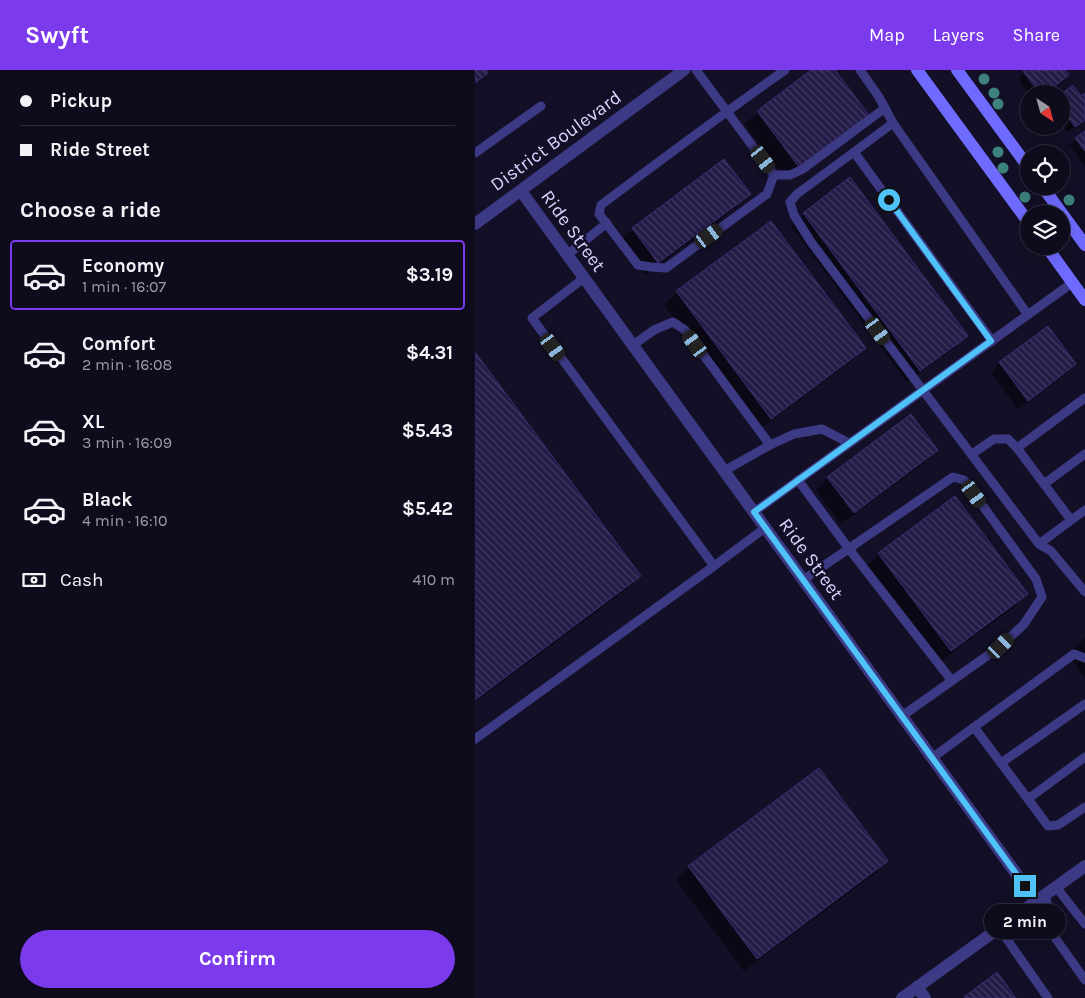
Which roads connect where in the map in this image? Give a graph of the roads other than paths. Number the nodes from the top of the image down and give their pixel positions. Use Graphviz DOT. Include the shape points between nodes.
graph roads {
  1 [pos="684,70"];
  2 [pos="696,70"];
  3 [pos="785,70"];
  4 [pos="859,70"];
  5 [pos="917,70"];
  6 [pos="957,70"];
  7 [pos="541,106"];
  8 [pos="885,108"];
  9 [pos="727,112"];
  10 [pos="893,122"];
  11 [pos="855,152"];
  12 [pos="475,153"];
  13 [pos="1020,156"];
  14 [pos="774,175"];
  15 [pos="521,191"];
  16 [pos="1049,195"];
  17 [pos="1020,211"];
  18 [pos="607,223"];
  19 [pos="475,224"];
  20 [pos="1085,245"];
  21 [pos="567,255"];
  22 [pos="1052,255"];
  23 [pos="584,278"];
  24 [pos="1072,283"];
  25 [pos="1085,287"];
  26 [pos="1085,300"];
  27 [pos="1028,315"];
  28 [pos="991,341"];
  29 [pos="633,345"];
  30 [pos="924,390"];
  31 [pos="1085,398"];
  32 [pos="849,443"];
  33 [pos="770,445"];
  34 [pos="1017,448"];
  35 [pos="972,454"];
  36 [pos="1085,454"];
  37 [pos="724,471"];
  38 [pos="799,480"];
  39 [pos="1044,484"];
  40 [pos="1085,510"];
  41 [pos="754,512"];
  42 [pos="1071,520"];
  43 [pos="765,528"];
  44 [pos="1039,544"];
  45 [pos="849,548"];
  46 [pos="714,566"];
  47 [pos="803,580"];
  48 [pos="1085,592"];
  49 [pos="1085,658"];
  50 [pos="952,681"];
  51 [pos="1085,704"];
  52 [pos="902,716"];
  53 [pos="974,727"];
  54 [pos="475,739"];
  55 [pos="1085,757"];
  56 [pos="932,758"];
  57 [pos="1001,763"];
  58 [pos="1028,799"];
  59 [pos="1085,807"];
  60 [pos="1085,866"];
  61 [pos="1056,887"];
  62 [pos="1040,898"];
  63 [pos="1085,924"];
  64 [pos="999,928"];
  65 [pos="1085,980"];
  66 [pos="917,987"];
  67 [pos="902,998"];
  68 [pos="925,998"];
  69 [pos="1048,998"];
  1 -- 15 [label="street, District Boulevard"];
  2 -- 9 [label="lane"];
  3 -- 9 [label="lane"];
  4 -- 8 [label="lane"];
  5 -- 17 [label="main road"];
  6 -- 13 [label="main road"];
  7 -- 12 [label="lane"];
  8 -- 10 [label="lane"];
  8 -- 14 [label="lane" via="803,169 790,175"];
  9 -- 14 [label="lane"];
  9 -- 18 [label="lane" via="601,205 599,214"];
  10 -- 11 [label="lane"];
  10 -- 27 [label="lane"];
  11 -- 28 [label="lane"];
  11 -- 30 [label="lane" via="797,194 791,202 793,215"];
  14 -- 18 [label="lane" via="767,194 666,268 638,264"];
  15 -- 19 [label="street, District Boulevard"];
  15 -- 21 [label="street, Ride Street"];
  16 -- 20 [label="main road"];
  18 -- 21 [label="lane"];
  21 -- 23 [label="street, Ride Street"];
  22 -- 24 [label="main road"];
  23 -- 29 [label="street, Ride Street"];
  23 -- 46 [label="lane" via="531,318"];
  24 -- 25 [label="main road"];
  24 -- 26 [label="main road"];
  24 -- 27 [label="lane"];
  27 -- 28 [label="lane"];
  28 -- 30 [label="lane"];
  29 -- 33 [label="lane" via="654,330 673,322 685,330"];
  29 -- 37 [label="street, Ride Street"];
  30 -- 32 [label="lane"];
  30 -- 35 [label="lane"];
  31 -- 34 [label="lane"];
  32 -- 33 [label="lane" via="822,429 794,434"];
  32 -- 38 [label="lane"];
  33 -- 37 [label="lane"];
  34 -- 35 [label="lane" via="1008,439 994,439"];
  34 -- 39 [label="lane"];
  35 -- 44 [label="lane"];
  36 -- 39 [label="lane"];
  37 -- 41 [label="street, Ride Street"];
  38 -- 41 [label="lane"];
  38 -- 45 [label="lane"];
  39 -- 42 [label="lane"];
  40 -- 42 [label="lane"];
  41 -- 43 [label="street, Ride Street"];
  42 -- 44 [label="lane"];
  43 -- 46 [label="lane"];
  43 -- 47 [label="street, Ride Street"];
  44 -- 48 [label="lane" via="1051,551"];
  45 -- 47 [label="lane"];
  45 -- 50 [label="lane"];
  45 -- 50 [label="lane" via="953,477 964,480 1036,579 1042,597 1024,624 1001,646"];
  46 -- 54 [label="lane"];
  47 -- 52 [label="street, Ride Street"];
  49 -- 53 [label="lane" via="1074,654"];
  50 -- 52 [label="lane"];
  51 -- 57 [label="lane"];
  52 -- 56 [label="street, Ride Street"];
  53 -- 56 [label="lane"];
  53 -- 57 [label="lane"];
  55 -- 58 [label="lane"];
  56 -- 62 [label="street, Ride Street"];
  57 -- 58 [label="lane"];
  58 -- 59 [label="lane" via="1048,826 1059,825"];
  60 -- 61 [label="street"];
  61 -- 62 [label="street"];
  61 -- 63 [label="lane"];
  62 -- 64 [label="street"];
  62 -- 65 [label="lane" via="1056,939"];
  64 -- 66 [label="street"];
  64 -- 69 [label="lane"];
  66 -- 67 [label="street"];
  66 -- 68 [label="street"];
}
